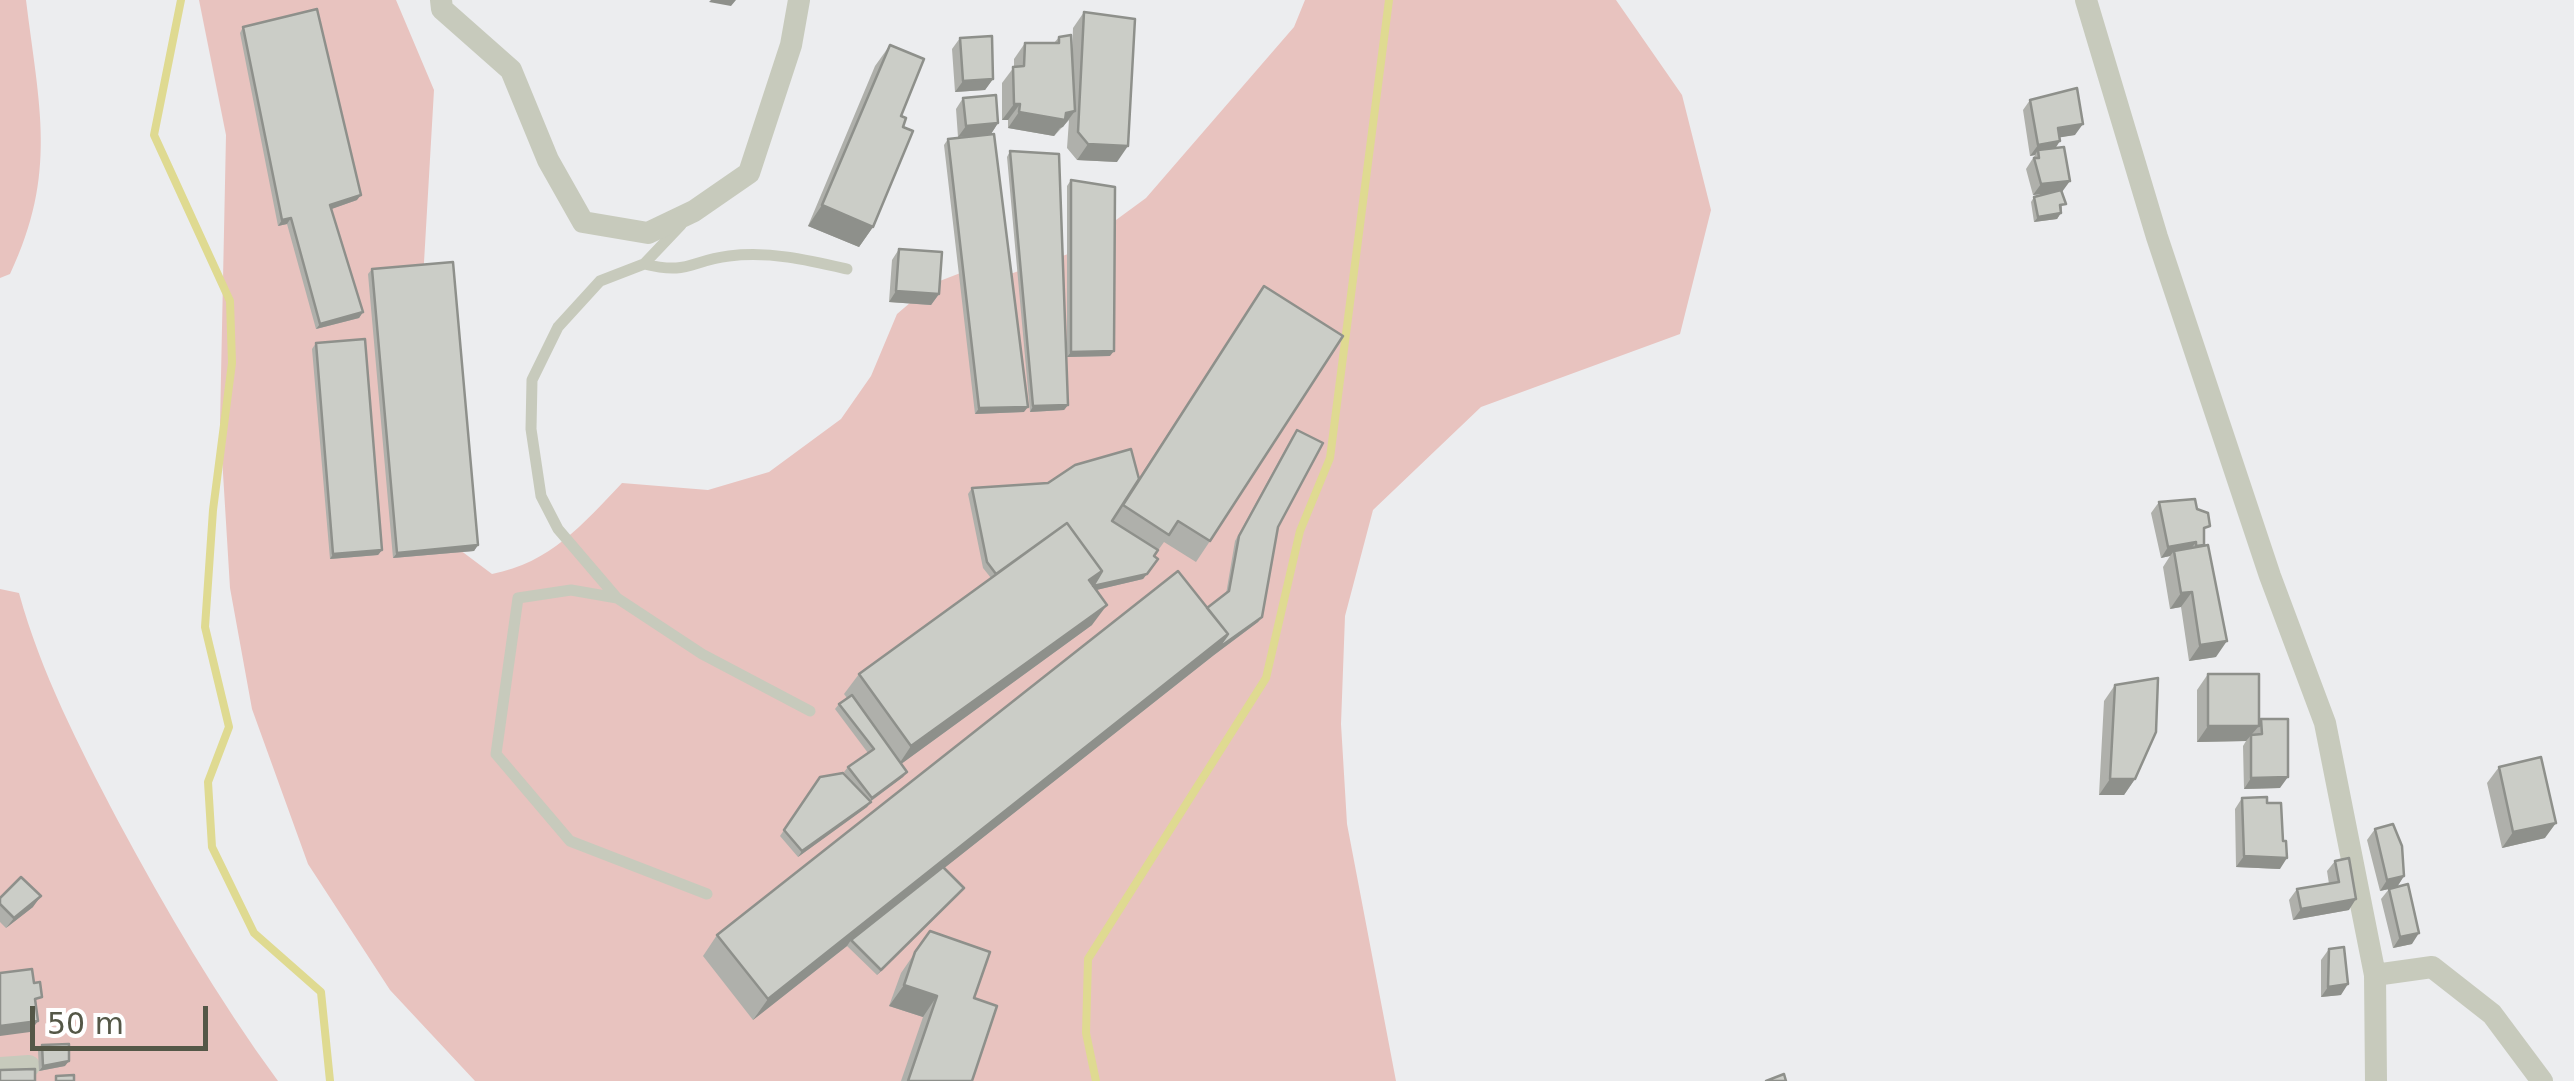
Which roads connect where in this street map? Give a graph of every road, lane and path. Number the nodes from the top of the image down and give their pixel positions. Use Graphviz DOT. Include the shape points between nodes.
graph roads {
  1 [pos="440,0"];
  2 [pos="799,0"];
  3 [pos="2086,0"];
  4 [pos="694,211"];
  5 [pos="644,264"];
  6 [pos="847,269"];
  7 [pos="618,598"];
  8 [pos="810,711"];
  9 [pos="707,894"];
  10 [pos="2376,974"];
  11 [pos="29,1066"];
  12 [pos="0,1068"];
  13 [pos="2376,1081"];
  14 [pos="2542,1081"];
  1 -- 4 [label="street" via="442,9 511,70 548,160 583,222 648,233"];
  2 -- 4 [label="street" via="749,173"];
  3 -- 10 [label="street" via="2157,237 2325,724"];
  4 -- 5 [label="lane"];
  5 -- 6 [label="lane" via="675,271 728,256 787,256"];
  5 -- 7 [label="lane" via="600,281 558,326 532,380 541,496 558,530"];
  7 -- 8 [label="lane" via="702,654"];
  7 -- 9 [label="lane" via="571,590 518,598 496,754 570,841"];
  10 -- 13 [label="street"];
  10 -- 14 [label="street" via="2432,967 2492,1014"];
  11 -- 12 [label="street"];
}
